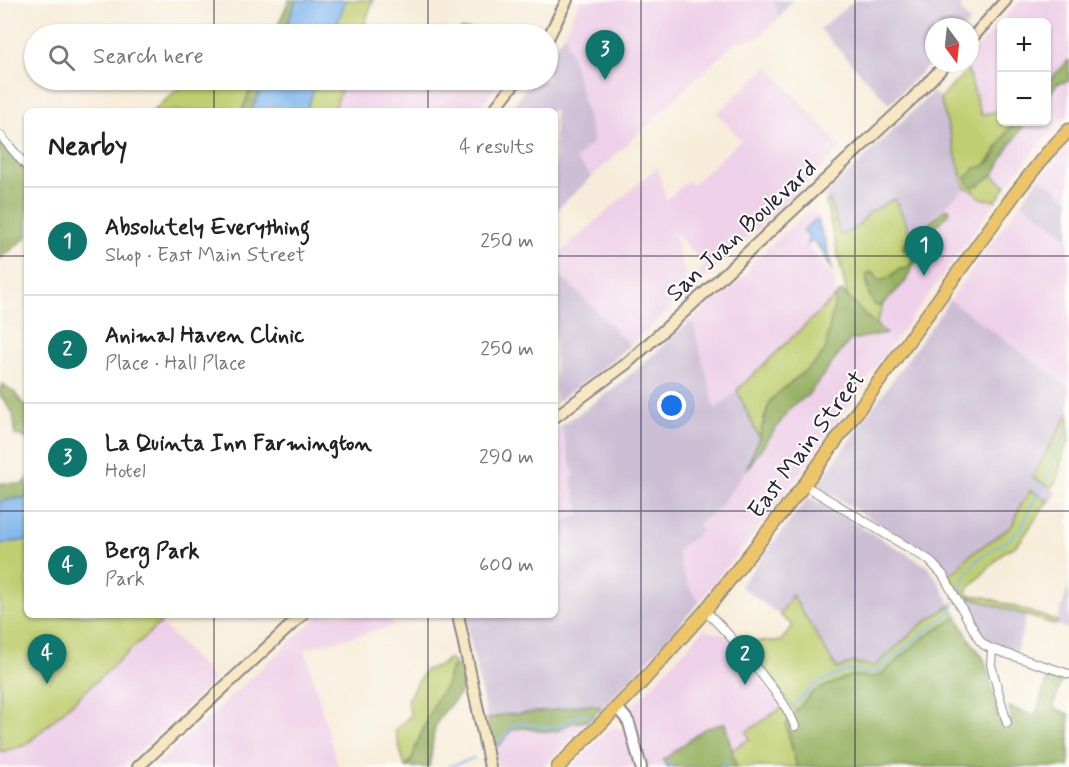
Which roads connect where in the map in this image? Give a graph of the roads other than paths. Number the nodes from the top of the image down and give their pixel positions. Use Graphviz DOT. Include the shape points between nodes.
graph roads {
  1 [pos="567,0"];
  2 [pos="1006,0"];
  3 [pos="555,24"];
  4 [pos="979,30"];
  5 [pos="938,72"];
  6 [pos="509,90"];
  7 [pos="495,108"];
  8 [pos="1069,130"];
  9 [pos="0,135"];
  10 [pos="24,163"];
  11 [pos="558,415"];
  12 [pos="804,485"];
  13 [pos="705,611"];
  14 [pos="299,618"];
  15 [pos="459,618"];
  16 [pos="992,649"];
  17 [pos="1069,674"];
  18 [pos="617,708"];
  19 [pos="1007,723"];
  20 [pos="795,726"];
  21 [pos="138,767"];
  22 [pos="490,767"];
  23 [pos="558,767"];
  24 [pos="641,767"];
  1 -- 3 [label="main road"];
  2 -- 4 [label="main road"];
  5 -- 11 [label="main road, San Juan Boulevard" via="676,319 626,364"];
  6 -- 7 [label="main road"];
  8 -- 12 [label="main road, East Main Street" via="1014,195"];
  9 -- 10 [label="street"];
  12 -- 13 [label="main road, East Main Street"];
  12 -- 16 [label="street" via="929,560 943,575 980,641"];
  13 -- 18 [label="main road, East Main Street"];
  13 -- 20 [label="street" via="771,686"];
  14 -- 21 [label="main road"];
  15 -- 22 [label="main road"];
  16 -- 17 [label="street"];
  16 -- 19 [label="street" via="991,665"];
  18 -- 23 [label="main road, East Main Street"];
  18 -- 24 [label="street" via="629,723"];
}
